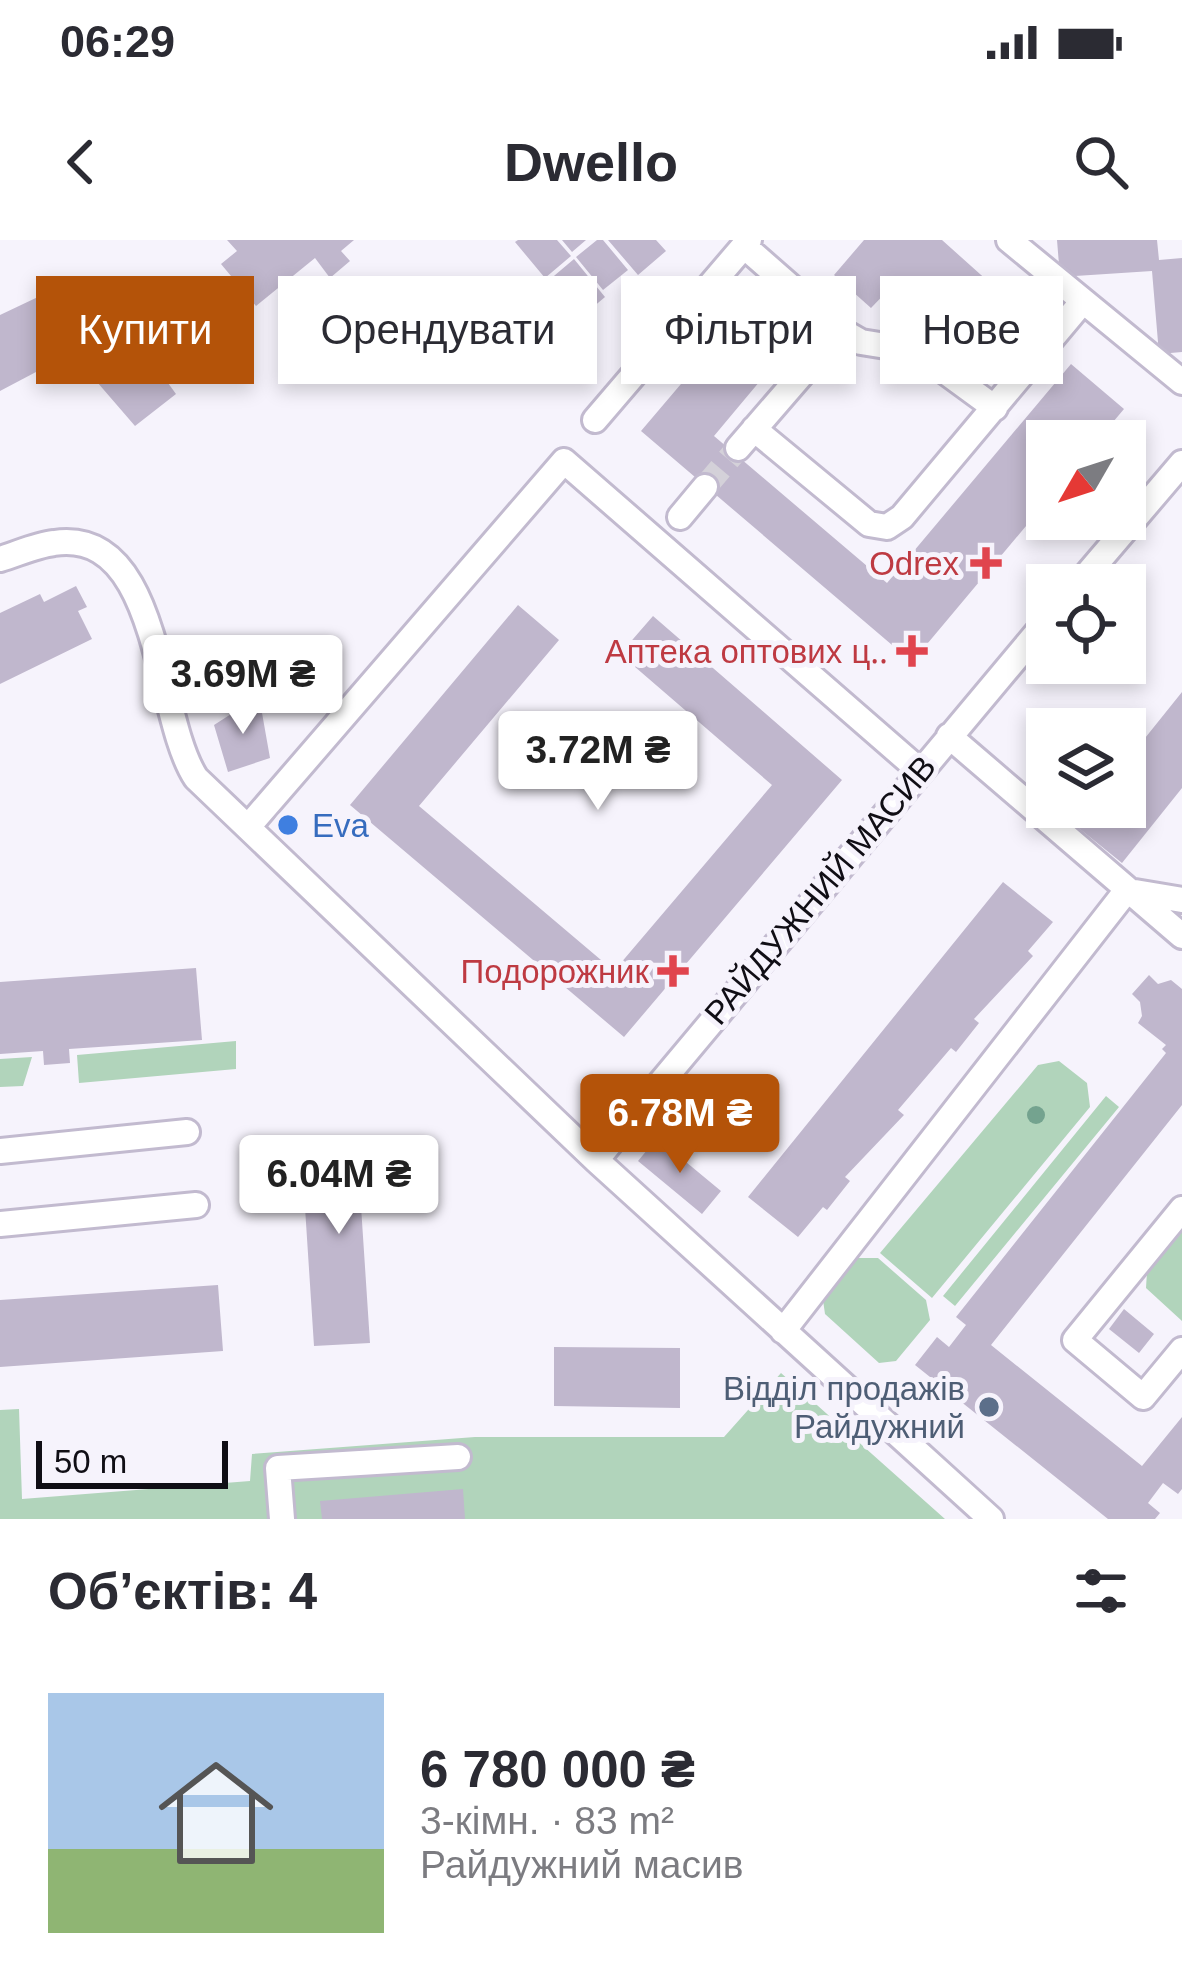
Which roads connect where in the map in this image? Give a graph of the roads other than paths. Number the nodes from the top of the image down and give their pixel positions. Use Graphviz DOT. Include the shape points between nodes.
graph roads {
  1 [pos="1009,240"];
  2 [pos="746,243"];
  3 [pos="782,276"];
  4 [pos="1083,301"];
  5 [pos="856,339"];
  6 [pos="1182,382"];
  7 [pos="793,384"];
  8 [pos="995,408"];
  9 [pos="595,420"];
  10 [pos="1182,464"];
  11 [pos="705,487"];
  12 [pos="680,517"];
  13 [pos="0,559"];
  14 [pos="1096,564"];
  15 [pos="1026,646"];
  16 [pos="949,736"];
  17 [pos="919,770"];
  18 [pos="248,827"];
  19 [pos="1127,890"];
  20 [pos="1182,900"];
  21 [pos="1182,936"];
  22 [pos="187,1132"];
  23 [pos="0,1151"];
  24 [pos="596,1160"];
  25 [pos="196,1205"];
  26 [pos="1182,1209"];
  27 [pos="0,1224"];
  28 [pos="782,1331"];
  29 [pos="1182,1350"];
  30 [pos="458,1457"];
  31 [pos="281,1519"];
  32 [pos="991,1519"];
  1 -- 4 [label="street"];
  2 -- 3 [label="street"];
  2 -- 9 [label="street"];
  4 -- 6 [label="street"];
  4 -- 8 [label="street"];
  5 -- 8 [label="street" via="917,351"];
  7 -- 8 [label="street" via="746,438 869,524 886,527"];
  10 -- 14 [label="street"];
  11 -- 12 [label="street"];
  13 -- 18 [label="street" via="57,542 107,557 126,574 140,597 184,760"];
  15 -- 16 [label="street, РАЙДУЖНИЙ МАСИВ"];
  16 -- 17 [label="street, РАЙДУЖНИЙ МАСИВ"];
  16 -- 19 [label="street"];
  17 -- 18 [label="street" via="564,460"];
  17 -- 24 [label="street, РАЙДУЖНИЙ МАСИВ"];
  18 -- 24 [label="street"];
  19 -- 20 [label="street"];
  19 -- 21 [label="street"];
  19 -- 28 [label="street"];
  22 -- 23 [label="street"];
  24 -- 28 [label="street"];
  25 -- 27 [label="street"];
  26 -- 29 [label="street" via="1076,1340 1143,1397"];
  28 -- 32 [label="street"];
  30 -- 31 [label="street" via="278,1468"];
}
